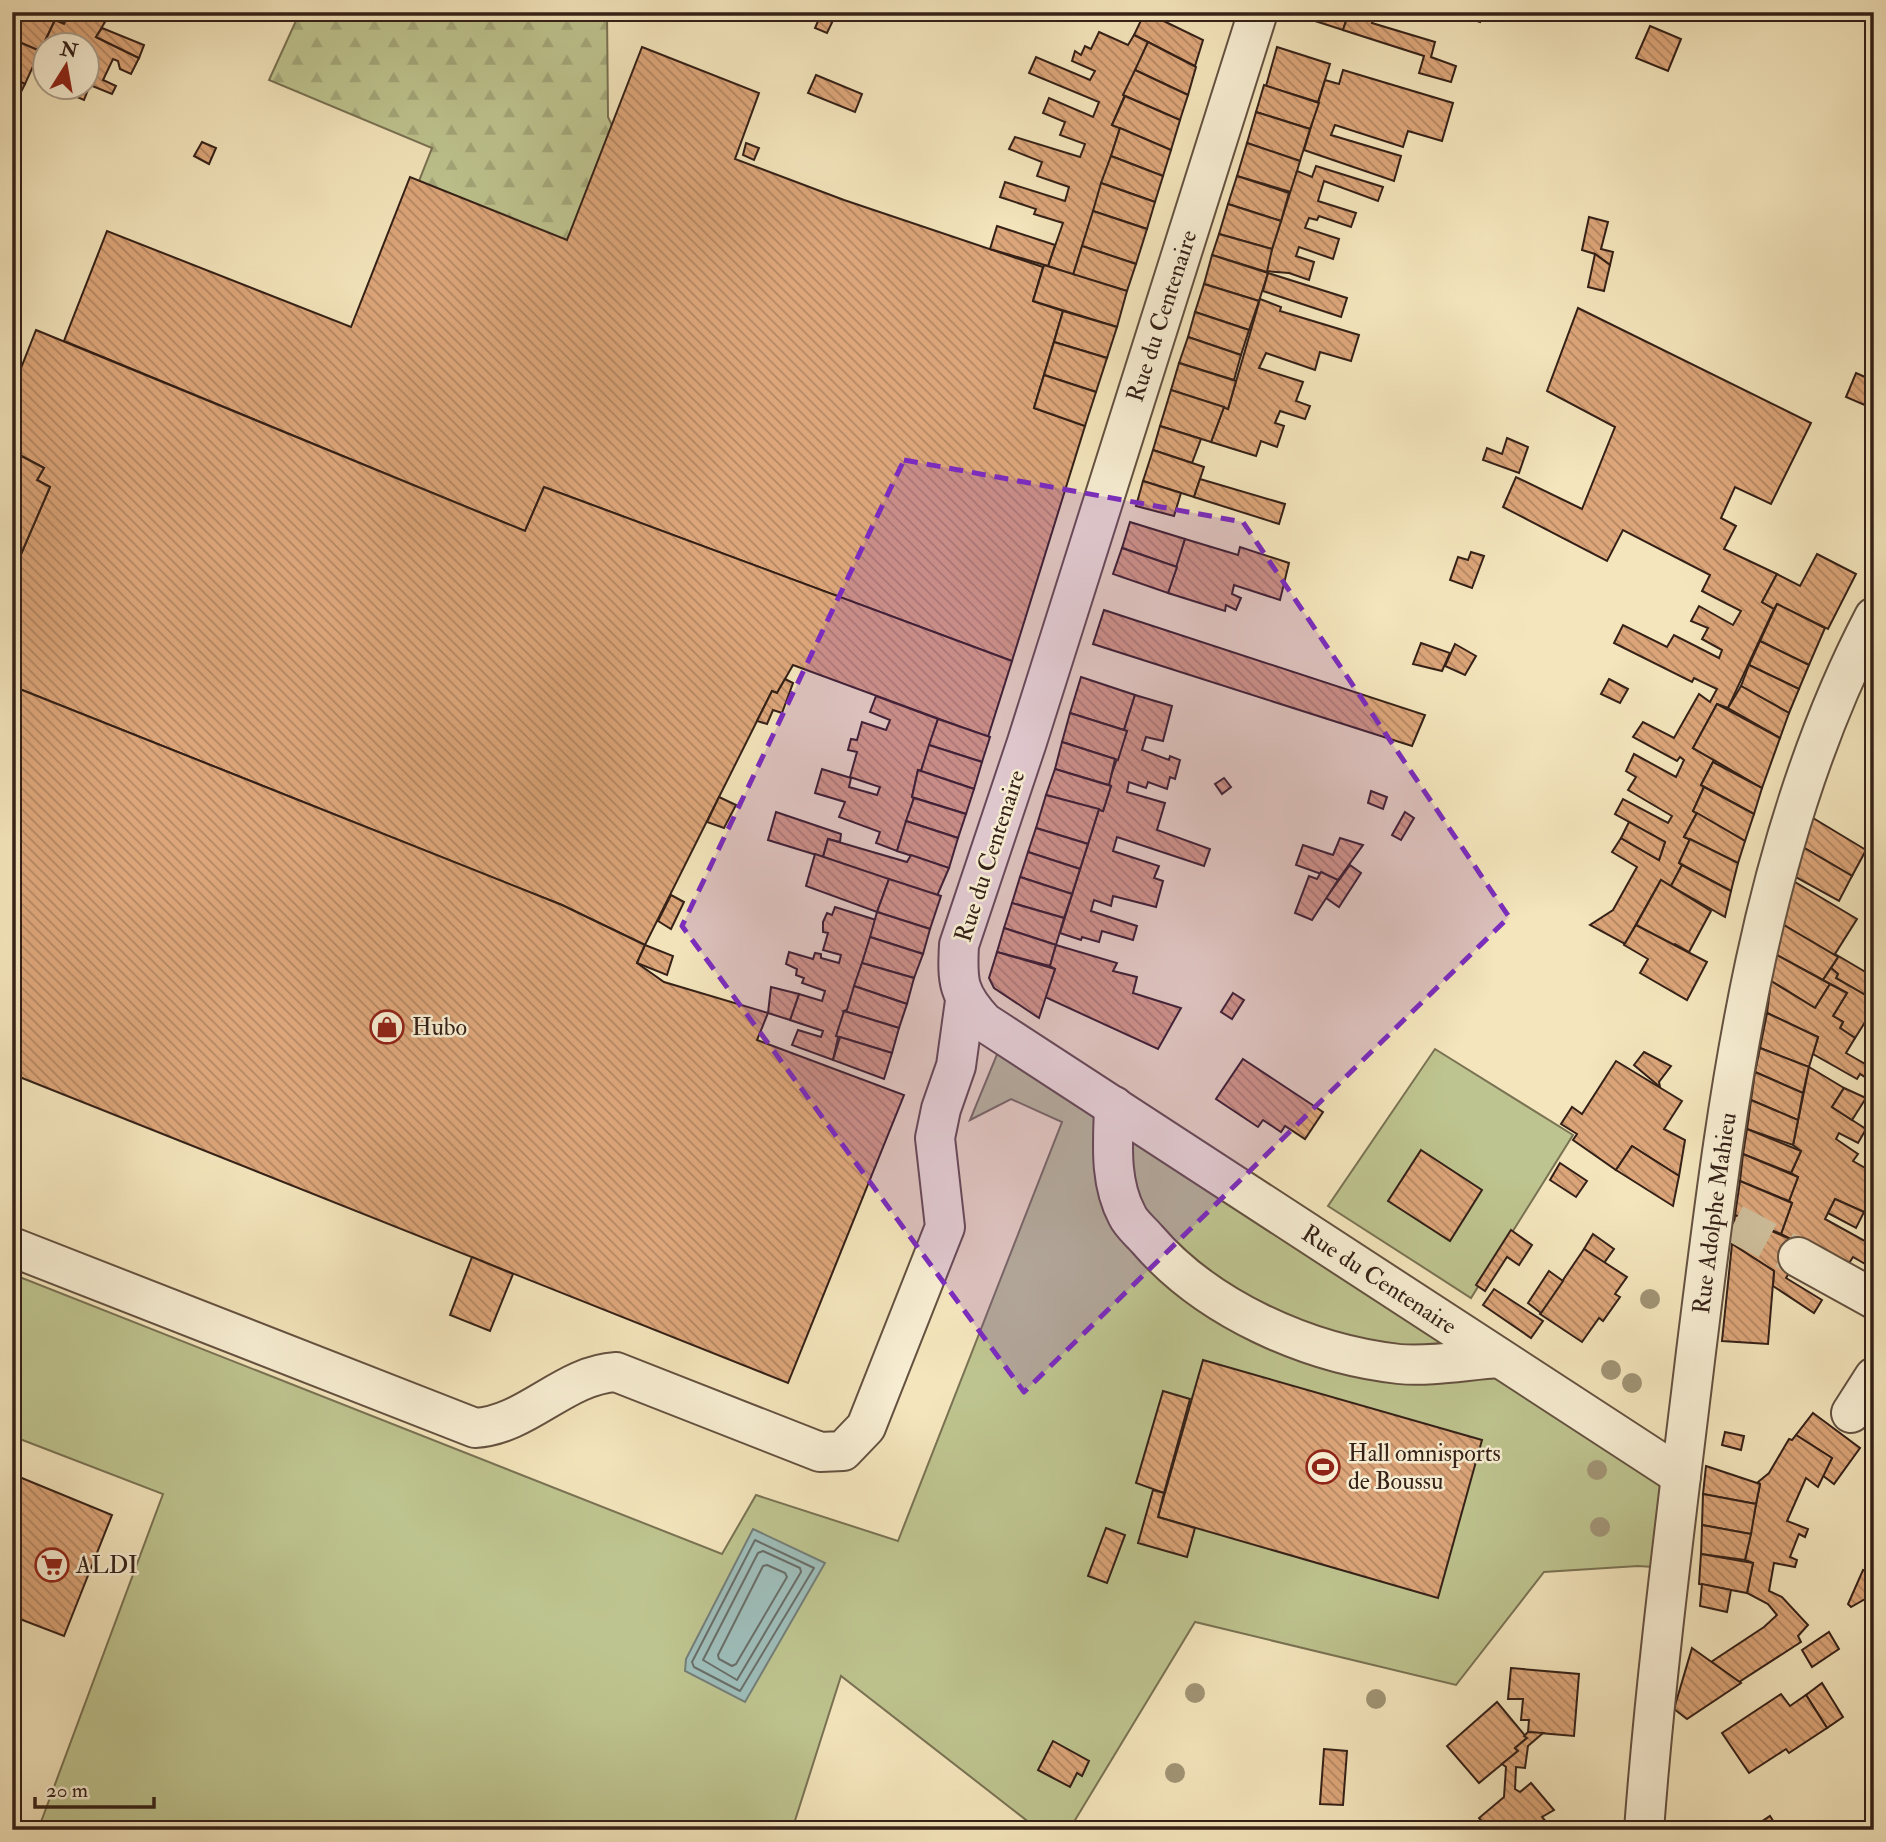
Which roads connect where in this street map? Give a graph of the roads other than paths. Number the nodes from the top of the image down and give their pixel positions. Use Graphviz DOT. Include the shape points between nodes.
graph roads {
  1 [pos="1258,12"];
  2 [pos="1874,617"];
  3 [pos="965,1001"];
  4 [pos="1114,1106"];
  5 [pos="12,1247"];
  6 [pos="1798,1257"];
  7 [pos="1874,1299"];
  8 [pos="1499,1358"];
  9 [pos="1874,1377"];
  10 [pos="1851,1413"];
  11 [pos="1681,1476"];
  12 [pos="1644,1830"];
  1 -- 3 [label="street, Rue du Centenaire" via="959,944 958,978"];
  2 -- 11 [label="street, Rue Adolphe Mahieu" via="1813,756 1765,911 1724,1219"];
  3 -- 4 [label="street, Rue du Centenaire" via="984,1022"];
  3 -- 5 [label="street" via="956,1066 936,1138 944,1227 866,1427 843,1451 820,1452 616,1372 595,1373 497,1427 475,1429"];
  4 -- 8 [label="street, Rue du Centenaire"];
  4 -- 8 [label="street" via="1113,1174 1127,1216 1162,1256 1207,1293 1261,1323 1327,1349 1400,1364"];
  6 -- 7 [label="street"];
  8 -- 11 [label="street, Rue du Centenaire"];
  9 -- 10 [label="street"];
  11 -- 12 [label="street, Rue Adolphe Mahieu"];
}
